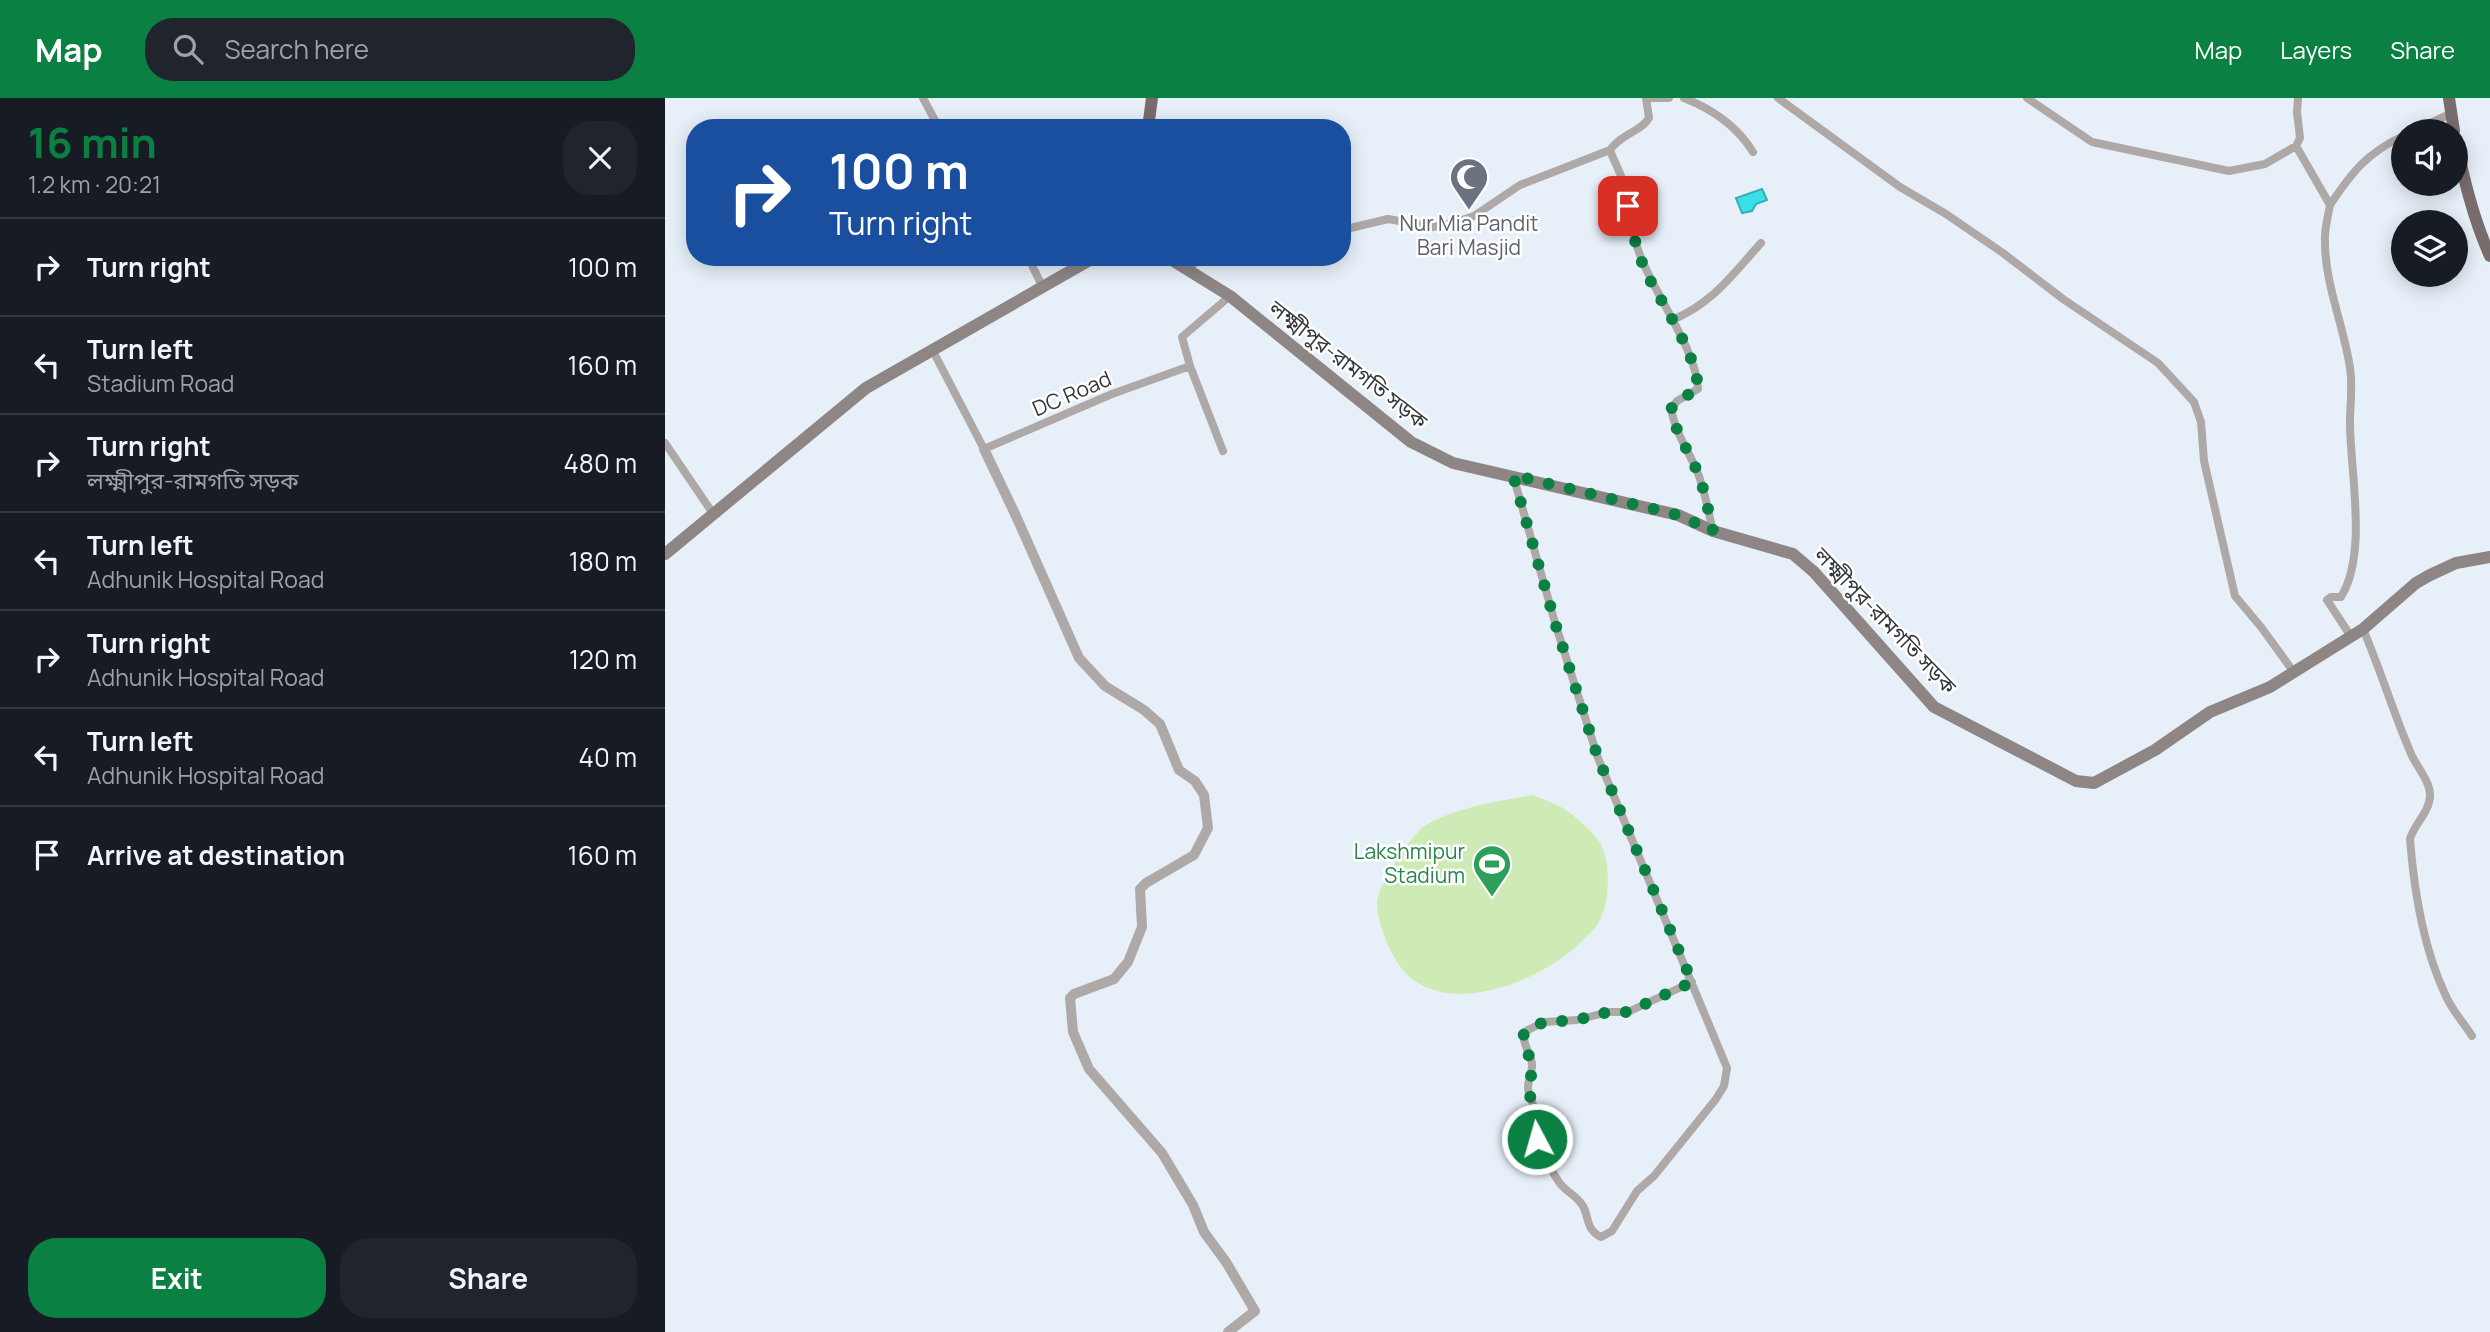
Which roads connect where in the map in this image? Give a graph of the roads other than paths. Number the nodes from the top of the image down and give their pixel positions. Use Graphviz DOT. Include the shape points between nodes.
graph roads {
  1 [pos="923,98"];
  2 [pos="1152,98"];
  3 [pos="1646,98"];
  4 [pos="1669,98"];
  5 [pos="1684,98"];
  6 [pos="1778,98"];
  7 [pos="2027,98"];
  8 [pos="2298,98"];
  9 [pos="2449,98"];
  10 [pos="934,119"];
  11 [pos="1149,119"];
  12 [pos="2452,119"];
  13 [pos="2391,142"];
  14 [pos="2296,146"];
  15 [pos="1610,150"];
  16 [pos="1753,152"];
  17 [pos="2468,196"];
  18 [pos="2330,205"];
  19 [pos="1351,228"];
  20 [pos="1761,243"];
  21 [pos="2490,256"];
  22 [pos="1032,266"];
  23 [pos="1080,266"];
  24 [pos="1180,266"];
  25 [pos="1191,266"];
  26 [pos="1186,270"];
  27 [pos="1043,288"];
  28 [pos="1230,296"];
  29 [pos="1672,320"];
  30 [pos="933,351"];
  31 [pos="1190,366"];
  32 [pos="665,443"];
  33 [pos="984,449"];
  34 [pos="1223,451"];
  35 [pos="1513,475"];
  36 [pos="714,515"];
  37 [pos="1713,531"];
  38 [pos="665,554"];
  39 [pos="2490,557"];
  40 [pos="2363,629"];
  41 [pos="2350,635"];
  42 [pos="2293,671"];
  43 [pos="1692,982"];
  44 [pos="2472,1035"];
  45 [pos="1228,1332"];
  1 -- 10 [label="street"];
  2 -- 11 [label="main road"];
  3 -- 4 [label="street"];
  3 -- 15 [label="street" via="1649,118 1645,125 1628,132"];
  5 -- 16 [label="street" via="1731,126"];
  6 -- 42 [label="street" via="2170,374 2195,402 2201,422 2204,460 2235,596"];
  7 -- 14 [label="street" via="2092,142 2229,172 2265,164"];
  8 -- 14 [label="street" via="2300,138"];
  9 -- 12 [label="main road"];
  13 -- 18 [label="street" via="2359,164"];
  14 -- 18 [label="street"];
  15 -- 19 [label="street" via="1520,185 1474,216 1456,222 1433,227 1388,219"];
  15 -- 29 [label="street" via="1626,188 1638,250"];
  17 -- 21 [label="main road"];
  18 -- 41 [label="street" via="2324,239 2326,267 2351,370 2355,523 2354,552 2344,591 2341,597 2327,600"];
  20 -- 29 [label="street" via="1721,290"];
  22 -- 27 [label="street"];
  23 -- 27 [label="main road"];
  24 -- 26 [label="main road, লক্ষ্মীপুর-রামগতি সড়ক"];
  25 -- 26 [label="street"];
  26 -- 28 [label="main road, লক্ষ্মীপুর-রামগতি সড়ক"];
  27 -- 30 [label="main road"];
  28 -- 31 [label="street" via="1182,337"];
  28 -- 35 [label="main road, লক্ষ্মীপুর-রামগতি সড়ক" via="1411,442 1453,463"];
  29 -- 37 [label="street" via="1698,376 1698,389 1671,409 1675,429 1703,489"];
  30 -- 33 [label="street"];
  30 -- 36 [label="main road" via="866,388"];
  31 -- 33 [label="street, DC Road"];
  31 -- 34 [label="street"];
  32 -- 36 [label="street"];
  33 -- 45 [label="street" via="1079,658 1105,686 1160,724 1179,770 1195,781 1204,795 1207,828 1194,855 1140,889 1142,927 1128,962 1114,978 1074,994 1069,1006 1073,1032 1089,1069 1162,1153 1204,1232 1255,1311"];
  35 -- 37 [label="main road, লক্ষ্মীপুর-রামগতি সড়ক" via="1678,515"];
  35 -- 43 [label="street" via="1598,758"];
  36 -- 38 [label="main road"];
  37 -- 42 [label="main road, লক্ষ্মীপুর-রামগতি সড়ক" via="1793,554 1934,707 2076,781 2094,783 2155,750 2210,712 2270,687"];
  39 -- 40 [label="main road, লক্ষ্মীপুর-রামগতি সড়ক" via="2456,563 2430,575"];
  40 -- 41 [label="main road, লক্ষ্মীপুর-রামগতি সড়ক"];
  40 -- 44 [label="street" via="2429,789 2430,798 2410,839 2422,923 2445,997"];
  41 -- 42 [label="main road, লক্ষ্মীপুর-রামগতি সড়ক"];
  43 -- 43 [label="street" via="1727,1068 1724,1086 1654,1176 1637,1191 1612,1231 1596,1235 1583,1206 1556,1179 1537,1139 1528,1091 1533,1066 1524,1032 1544,1022 1628,1012"];
}
